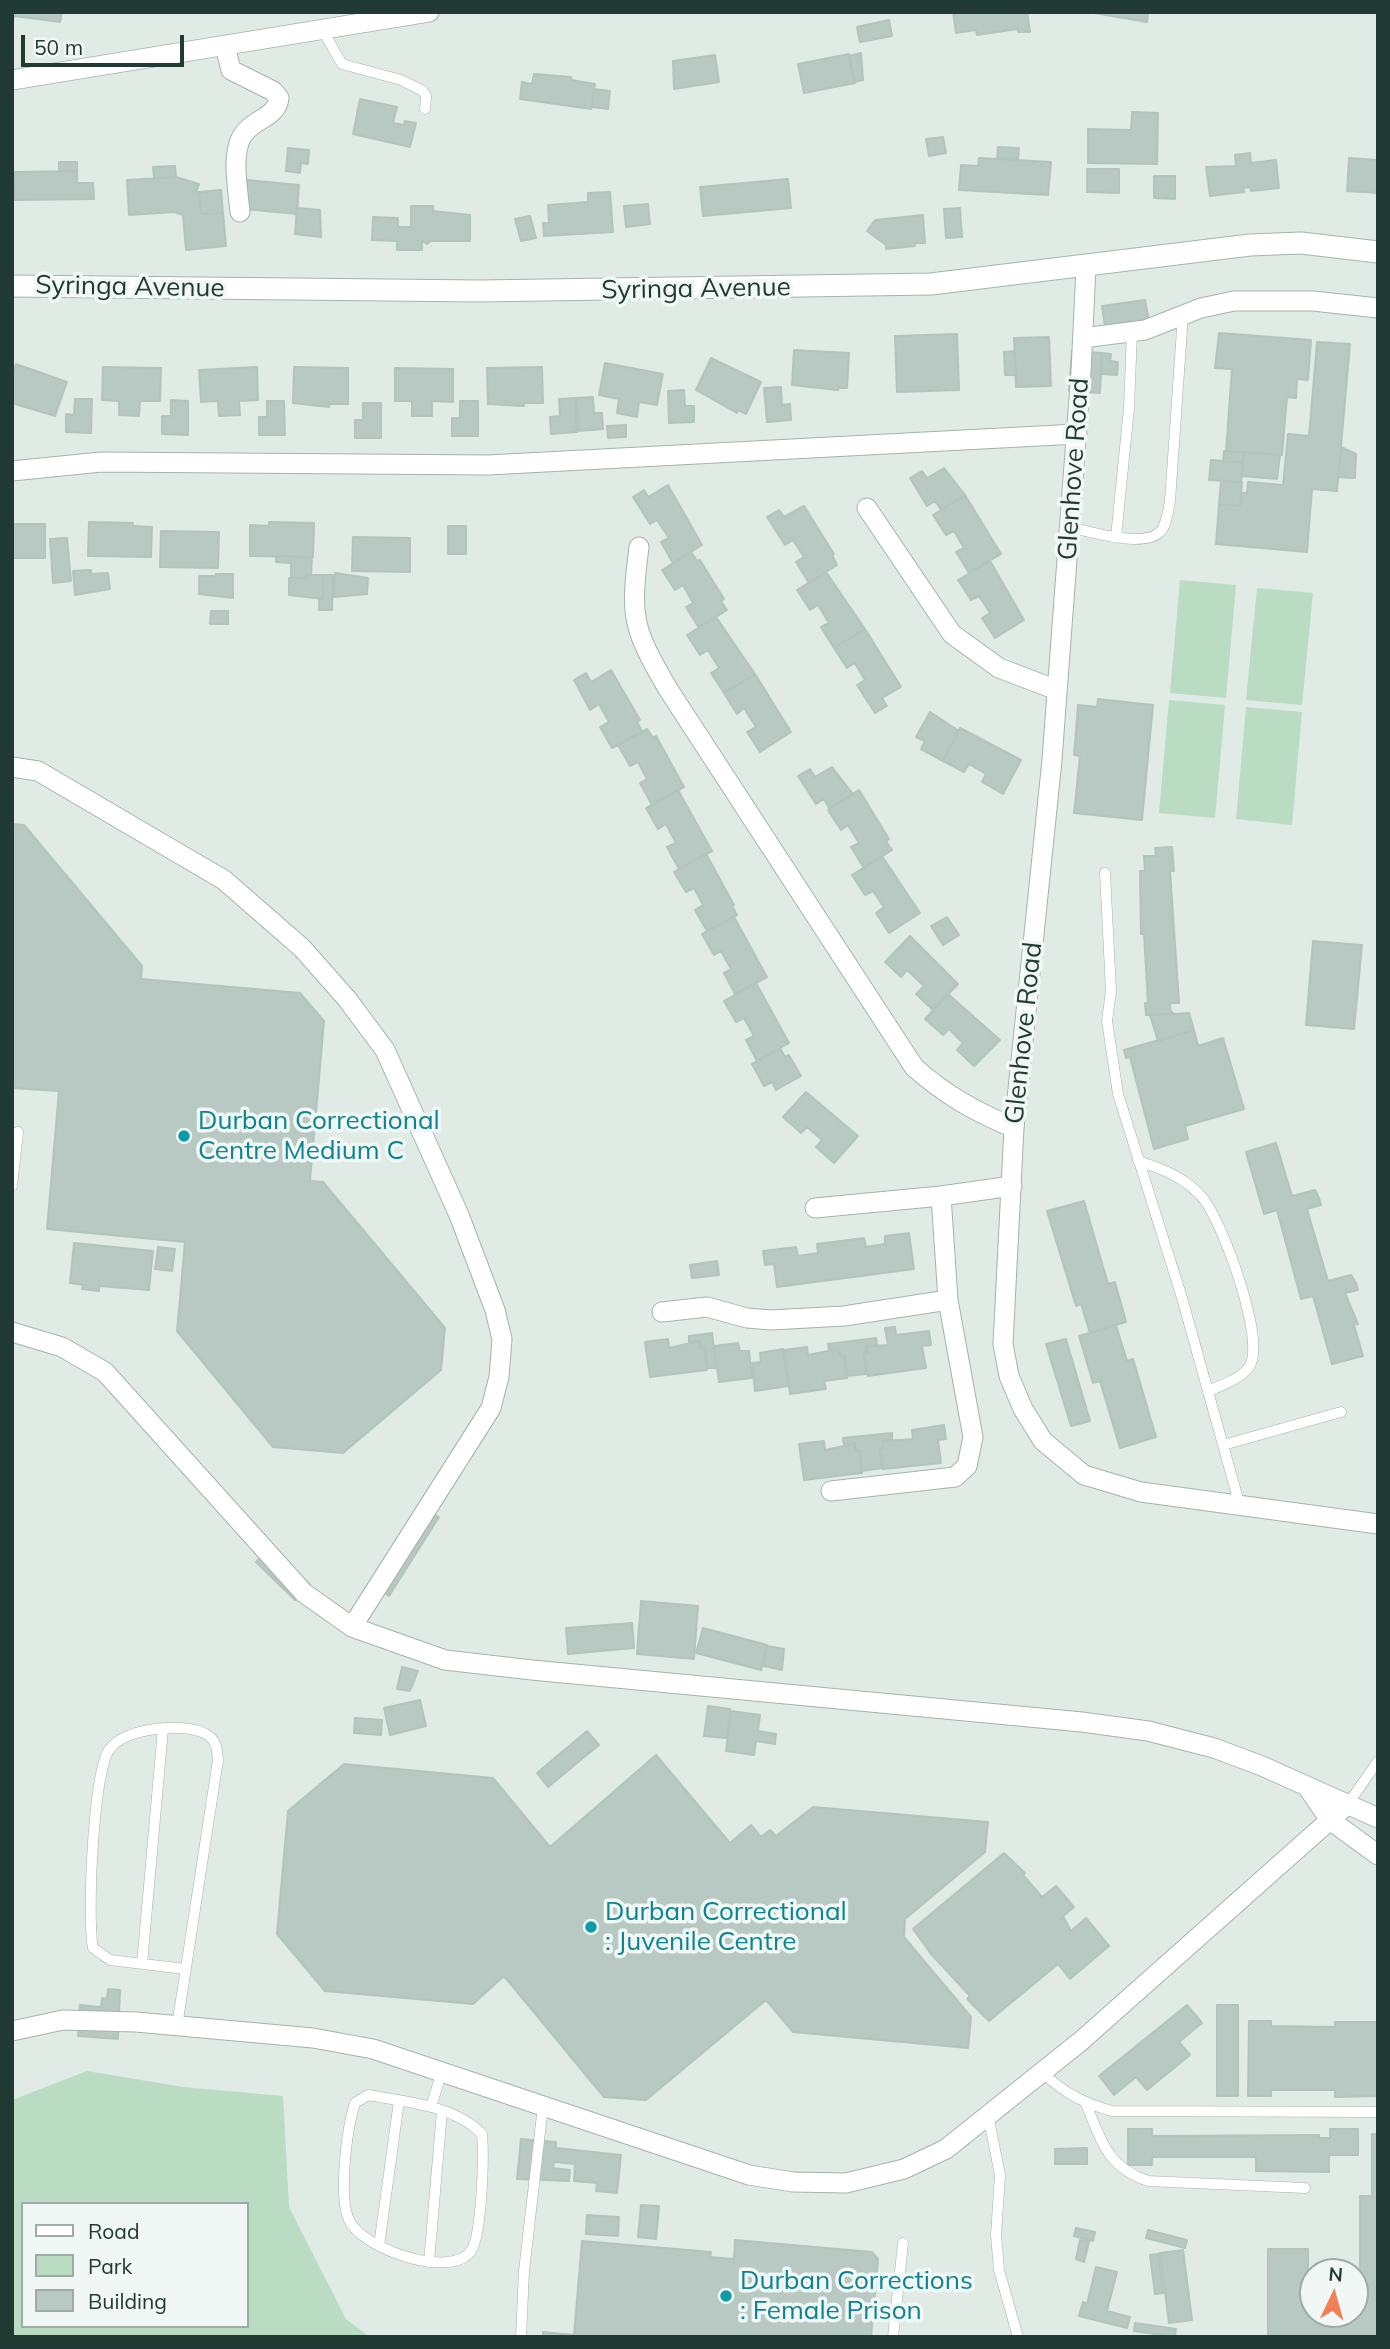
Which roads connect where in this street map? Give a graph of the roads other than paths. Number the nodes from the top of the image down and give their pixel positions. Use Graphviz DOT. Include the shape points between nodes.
graph roads {
  1 [pos="429,12"];
  2 [pos="323,31"];
  3 [pos="225,46"];
  4 [pos="12,80"];
  5 [pos="425,109"];
  6 [pos="240,212"];
  7 [pos="1378,252"];
  8 [pos="1086,267"];
  9 [pos="12,286"];
  10 [pos="1378,308"];
  11 [pos="1183,314"];
  12 [pos="1132,332"];
  13 [pos="1083,338"];
  14 [pos="1077,433"];
  15 [pos="12,471"];
  16 [pos="867,508"];
  17 [pos="1070,527"];
  18 [pos="1116,537"];
  19 [pos="639,547"];
  20 [pos="1057,690"];
  21 [pos="12,767"];
  22 [pos="1105,873"];
  23 [pos="1014,1128"];
  24 [pos="18,1132"];
  25 [pos="1138,1161"];
  26 [pos="12,1186"];
  27 [pos="1012,1186"];
  28 [pos="941,1196"];
  29 [pos="815,1208"];
  30 [pos="948,1300"];
  31 [pos="662,1312"];
  32 [pos="12,1332"];
  33 [pos="1208,1391"];
  34 [pos="1341,1412"];
  35 [pos="1223,1445"];
  36 [pos="831,1491"];
  37 [pos="1240,1506"];
  38 [pos="1378,1524"];
  39 [pos="352,1627"];
  40 [pos="163,1729"];
  41 [pos="1378,1761"];
  42 [pos="1308,1788"];
  43 [pos="1348,1804"];
  44 [pos="1378,1818"];
  45 [pos="1330,1820"];
  46 [pos="1378,1855"];
  47 [pos="142,1964"];
  48 [pos="185,1969"];
  49 [pos="177,2026"];
  50 [pos="12,2031"];
  51 [pos="443,2071"];
  52 [pos="1042,2072"];
  53 [pos="399,2101"];
  54 [pos="1086,2104"];
  55 [pos="543,2106"];
  56 [pos="437,2109"];
  57 [pos="1378,2112"];
  58 [pos="988,2115"];
  59 [pos="1305,2188"];
  60 [pos="902,2243"];
  61 [pos="379,2246"];
  62 [pos="429,2262"];
  63 [pos="521,2337"];
  64 [pos="893,2337"];
  65 [pos="1018,2337"];
  1 -- 2 [label="street"];
  2 -- 3 [label="street"];
  2 -- 5 [label="lane" via="342,64 413,85 426,96"];
  3 -- 4 [label="street"];
  3 -- 6 [label="street" via="231,70 279,98 274,112 244,132 239,143"];
  7 -- 8 [label="street, Syringa Avenue" via="1301,243 1250,245"];
  8 -- 9 [label="street, Syringa Avenue" via="931,284 716,289"];
  8 -- 13 [label="street, Glenhove Road"];
  10 -- 11 [label="street" via="1313,301 1234,301"];
  11 -- 12 [label="street"];
  11 -- 18 [label="lane" via="1170,501 1164,527 1153,537"];
  12 -- 13 [label="street"];
  12 -- 18 [label="lane"];
  13 -- 14 [label="street, Glenhove Road"];
  14 -- 15 [label="street" via="488,465 101,462"];
  14 -- 17 [label="street, Glenhove Road"];
  16 -- 20 [label="street" via="952,634 999,668"];
  17 -- 18 [label="lane"];
  17 -- 20 [label="street, Glenhove Road"];
  19 -- 23 [label="street" via="634,619 668,690 914,1067 973,1111"];
  20 -- 23 [label="street, Glenhove Road"];
  21 -- 39 [label="street" via="38,771 224,880 302,948 385,1050 459,1215 502,1339 494,1397 472,1440"];
  22 -- 25 [label="lane" via="1110,1048"];
  23 -- 27 [label="street, Glenhove Road"];
  24 -- 26 [label="lane"];
  25 -- 33 [label="lane"];
  25 -- 33 [label="lane" via="1165,1169 1197,1191 1223,1231 1230,1254 1254,1350 1250,1366"];
  27 -- 28 [label="street"];
  27 -- 37 [label="street, Glenhove Road" via="1003,1344 1009,1376 1043,1441 1084,1475 1141,1492"];
  28 -- 29 [label="street"];
  28 -- 30 [label="street"];
  30 -- 31 [label="street" via="844,1316 771,1321 707,1307"];
  30 -- 36 [label="street" via="973,1437 967,1466 955,1477"];
  32 -- 39 [label="street" via="62,1347 105,1371 304,1594"];
  33 -- 35 [label="lane"];
  34 -- 35 [label="lane"];
  35 -- 37 [label="lane"];
  37 -- 38 [label="street, Glenhove Road"];
  39 -- 42 [label="street" via="445,1660 1148,1731 1214,1748"];
  40 -- 47 [label="lane"];
  40 -- 47 [label="lane" via="127,1734 108,1750 92,1853 93,1948 110,1961"];
  40 -- 48 [label="lane" via="203,1732 217,1746"];
  41 -- 43 [label="lane"];
  42 -- 43 [label="street"];
  42 -- 45 [label="street"];
  43 -- 44 [label="street"];
  43 -- 45 [label="street"];
  45 -- 46 [label="street"];
  45 -- 52 [label="street"];
  47 -- 48 [label="lane"];
  48 -- 49 [label="lane"];
  49 -- 50 [label="street" via="63,2020"];
  49 -- 51 [label="street" via="313,2038 373,2049"];
  51 -- 55 [label="street"];
  51 -- 56 [label="lane"];
  52 -- 54 [label="lane" via="1062,2092"];
  52 -- 58 [label="street"];
  53 -- 56 [label="lane"];
  53 -- 61 [label="lane"];
  53 -- 61 [label="lane" via="361,2097 351,2116 345,2207 357,2233"];
  54 -- 57 [label="lane" via="1147,2113"];
  54 -- 59 [label="lane" via="1114,2164 1127,2174 1148,2181"];
  55 -- 58 [label="street" via="749,2175 793,2182 846,2183 904,2169 946,2149"];
  55 -- 63 [label="lane"];
  56 -- 62 [label="lane"];
  56 -- 62 [label="lane" via="482,2134 481,2192 475,2243 463,2259"];
  58 -- 65 [label="lane" via="1000,2175 999,2270"];
  60 -- 64 [label="lane"];
  61 -- 62 [label="lane"];
}
